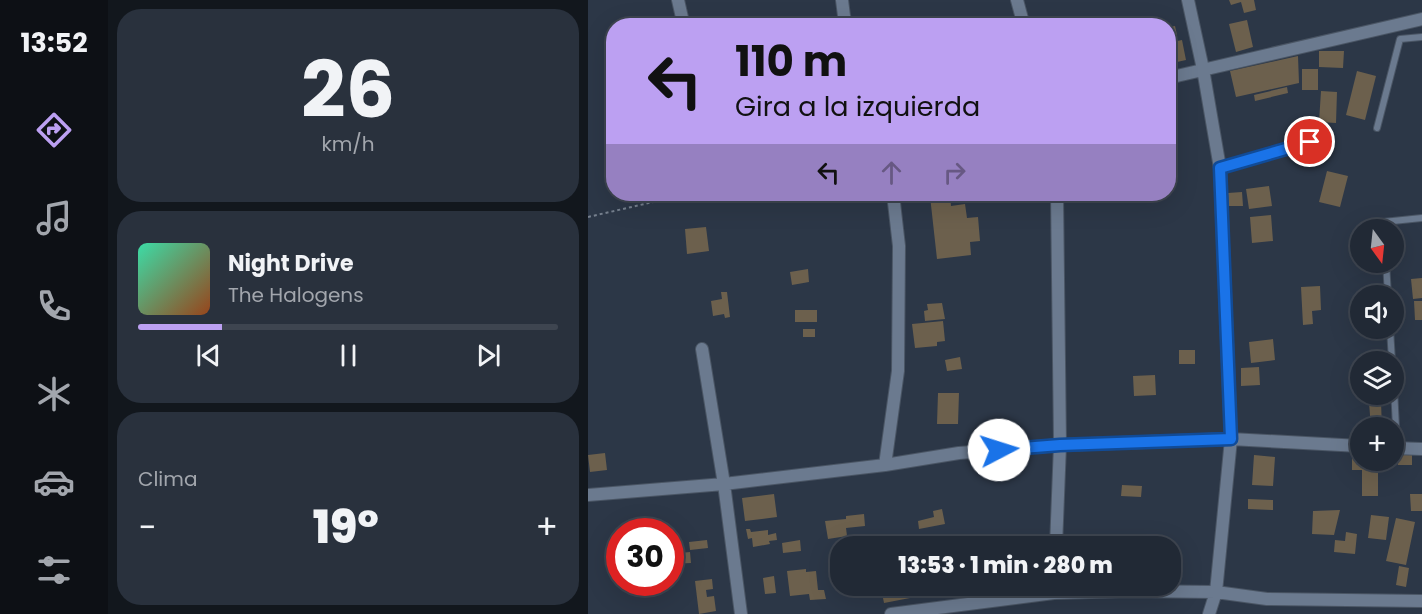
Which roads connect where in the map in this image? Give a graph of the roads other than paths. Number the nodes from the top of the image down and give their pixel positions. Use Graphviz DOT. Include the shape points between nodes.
graph roads {
  1 [pos="678,0"];
  2 [pos="842,0"];
  3 [pos="1017,0"];
  4 [pos="1188,0"];
  5 [pos="681,18"];
  6 [pos="845,18"];
  7 [pos="1022,18"];
  8 [pos="1422,19"];
  9 [pos="1422,37"];
  10 [pos="1203,69"];
  11 [pos="1176,76"];
  12 [pos="1377,128"];
  13 [pos="1310,142"];
  14 [pos="1220,168"];
  15 [pos="894,201"];
  16 [pos="1058,201"];
  17 [pos="1422,218"];
  18 [pos="1404,220"];
  19 [pos="702,349"];
  20 [pos="1231,439"];
  21 [pos="1060,445"];
  22 [pos="1350,445"];
  23 [pos="1404,448"];
  24 [pos="1422,449"];
  25 [pos="885,465"];
  26 [pos="724,484"];
  27 [pos="588,495"];
  28 [pos="1056,536"];
  29 [pos="1181,592"];
  30 [pos="1216,592"];
  31 [pos="1008,596"];
  32 [pos="1422,602"];
  33 [pos="741,614"];
  34 [pos="891,614"];
  35 [pos="1209,614"];
  1 -- 5 [label="street"];
  2 -- 6 [label="street"];
  3 -- 7 [label="street"];
  4 -- 10 [label="street"];
  8 -- 10 [label="street"];
  9 -- 12 [label="lane" via="1400,39"];
  10 -- 11 [label="street"];
  10 -- 14 [label="street"];
  13 -- 14 [label="lane"];
  14 -- 20 [label="street"];
  15 -- 25 [label="street" via="898,246 898,371"];
  16 -- 21 [label="street"];
  17 -- 18 [label="lane"];
  19 -- 26 [label="street"];
  20 -- 21 [label="street"];
  20 -- 22 [label="street"];
  20 -- 30 [label="street"];
  21 -- 25 [label="street" via="959,453"];
  21 -- 28 [label="street"];
  23 -- 24 [label="street"];
  25 -- 26 [label="street"];
  26 -- 27 [label="street"];
  26 -- 33 [label="street"];
  29 -- 30 [label="street"];
  30 -- 32 [label="street" via="1267,599"];
  30 -- 35 [label="street"];
  31 -- 34 [label="street"];
}
